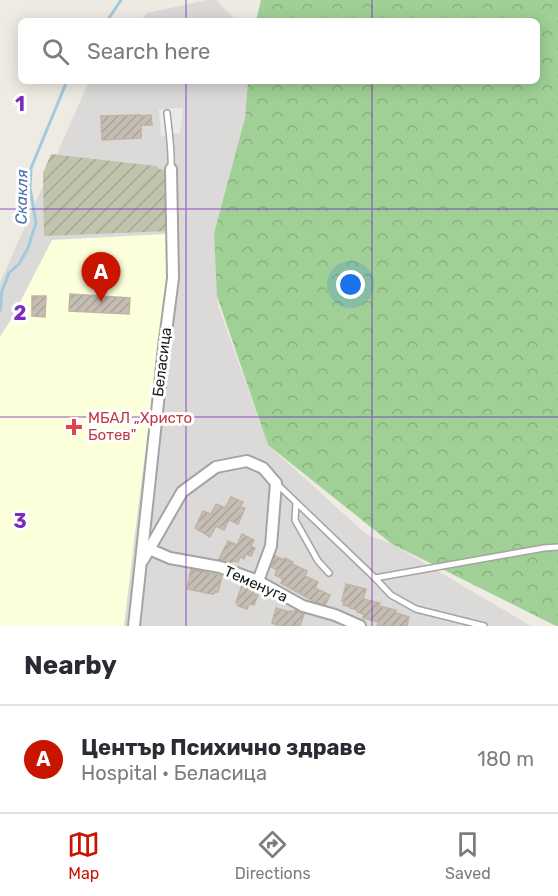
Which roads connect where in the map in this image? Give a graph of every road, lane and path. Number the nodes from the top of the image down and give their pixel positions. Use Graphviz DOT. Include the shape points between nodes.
graph roads {
  1 [pos="167,113"];
  2 [pos="171,169"];
  3 [pos="276,483"];
  4 [pos="296,503"];
  5 [pos="558,547"];
  6 [pos="149,549"];
  7 [pos="140,566"];
  8 [pos="329,573"];
  9 [pos="375,578"];
  10 [pos="258,581"];
  11 [pos="134,626"];
  12 [pos="360,626"];
  13 [pos="484,626"];
  1 -- 2 [label="lane"];
  2 -- 7 [label="street, Беласица" via="173,278"];
  3 -- 4 [label="lane"];
  3 -- 6 [label="street" via="263,468 247,461 216,467 182,492"];
  3 -- 10 [label="street" via="271,546"];
  4 -- 8 [label="lane" via="295,520"];
  4 -- 9 [label="lane"];
  5 -- 9 [label="lane"];
  6 -- 7 [label="street"];
  6 -- 10 [label="street, Теменуга"];
  7 -- 11 [label="street, Беласица"];
  9 -- 13 [label="lane" via="391,595 416,609"];
  10 -- 12 [label="street, Теменуга" via="303,606"];
}
